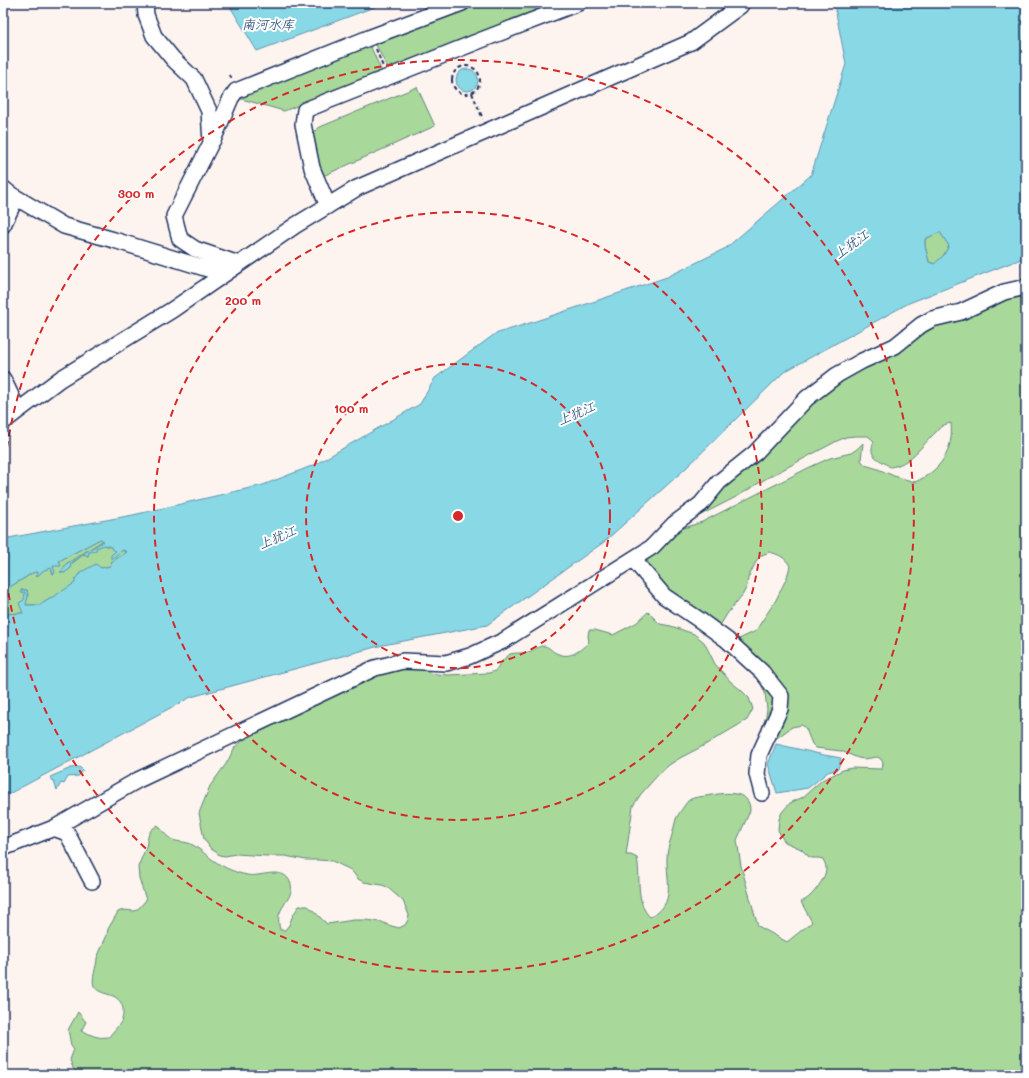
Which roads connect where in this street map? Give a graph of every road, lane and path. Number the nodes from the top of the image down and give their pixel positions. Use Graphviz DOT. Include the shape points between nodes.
graph roads {
  1 [pos="145,3"];
  2 [pos="462,3"];
  3 [pos="578,3"];
  4 [pos="742,3"];
  5 [pos="371,37"];
  6 [pos="388,77"];
  7 [pos="472,93"];
  8 [pos="488,131"];
  9 [pos="211,143"];
  10 [pos="3,188"];
  11 [pos="16,198"];
  12 [pos="328,206"];
  13 [pos="3,225"];
  14 [pos="239,264"];
  15 [pos="224,274"];
  16 [pos="1026,287"];
  17 [pos="3,379"];
  18 [pos="18,410"];
  19 [pos="3,422"];
  20 [pos="633,559"];
  21 [pos="762,794"];
  22 [pos="54,828"];
  23 [pos="3,848"];
  24 [pos="92,881"];
  1 -- 9 [label="street" via="146,15 154,36 194,79 210,111"];
  2 -- 5 [label="street"];
  3 -- 6 [label="street"];
  4 -- 8 [label="street" via="691,42"];
  5 -- 6 [label="path"];
  5 -- 9 [label="street" via="236,91 230,98"];
  6 -- 12 [label="street" via="305,110 303,124 312,168"];
  7 -- 7 [label="path" via="480,78 475,70 467,66 459,69 453,76 453,85 459,92"];
  7 -- 8 [label="path"];
  8 -- 12 [label="street" via="357,188"];
  9 -- 14 [label="street" via="174,216 180,239 195,249"];
  10 -- 11 [label="street"];
  11 -- 13 [label="street"];
  11 -- 15 [label="street" via="64,226"];
  12 -- 14 [label="street"];
  14 -- 15 [label="street"];
  15 -- 18 [label="street" via="172,310 60,379"];
  16 -- 20 [label="street" via="1004,292 962,312 932,319 895,346 837,375 807,398 755,453 719,482 701,504 674,524 652,547"];
  17 -- 18 [label="street"];
  18 -- 19 [label="street"];
  20 -- 21 [label="street" via="664,596 727,640 762,672 781,696 780,709 759,755 757,774"];
  20 -- 22 [label="street" via="503,641 470,656 446,663 403,661 375,668 138,780"];
  22 -- 23 [label="street"];
  22 -- 24 [label="street" via="67,833"];
}
